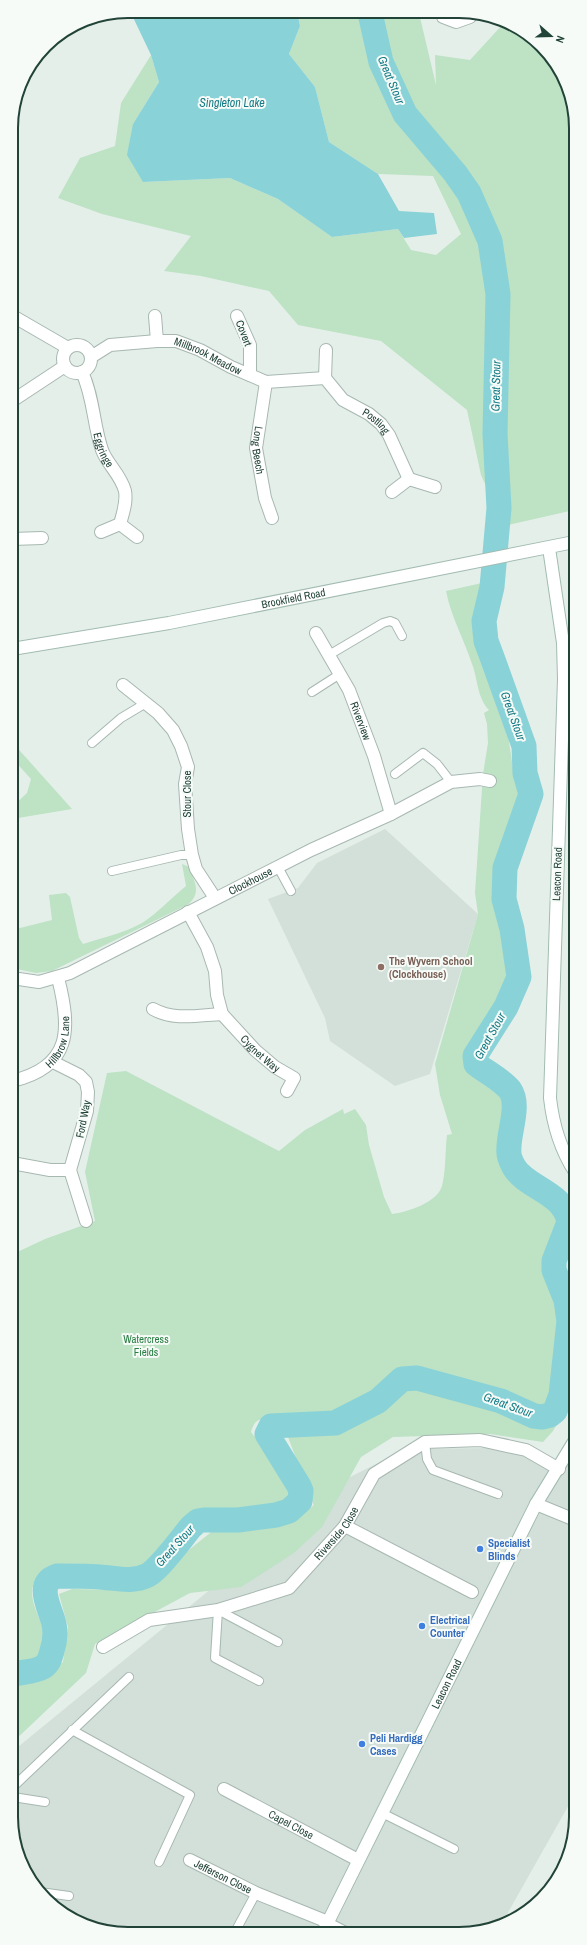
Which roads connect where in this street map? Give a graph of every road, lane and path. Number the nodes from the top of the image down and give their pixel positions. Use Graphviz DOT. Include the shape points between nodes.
graph roads {
  1 [pos="446,18"];
  2 [pos="467,18"];
  3 [pos="155,316"];
  4 [pos="237,316"];
  5 [pos="18,319"];
  6 [pos="157,341"];
  7 [pos="68,348"];
  8 [pos="326,350"];
  9 [pos="91,357"];
  10 [pos="65,366"];
  11 [pos="82,372"];
  12 [pos="250,375"];
  13 [pos="325,378"];
  14 [pos="266,382"];
  15 [pos="18,397"];
  16 [pos="410,479"];
  17 [pos="436,487"];
  18 [pos="392,492"];
  19 [pos="272,518"];
  20 [pos="120,524"];
  21 [pos="101,532"];
  22 [pos="137,537"];
  23 [pos="42,538"];
  24 [pos="18,539"];
  25 [pos="569,543"];
  26 [pos="549,548"];
  27 [pos="316,633"];
  28 [pos="402,636"];
  29 [pos="18,648"];
  30 [pos="329,655"];
  31 [pos="340,674"];
  32 [pos="569,679"];
  33 [pos="124,685"];
  34 [pos="312,692"];
  35 [pos="146,704"];
  36 [pos="92,743"];
  37 [pos="395,774"];
  38 [pos="490,781"];
  39 [pos="451,782"];
  40 [pos="391,814"];
  41 [pos="192,855"];
  42 [pos="278,867"];
  43 [pos="112,871"];
  44 [pos="291,891"];
  45 [pos="215,898"];
  46 [pos="188,912"];
  47 [pos="58,978"];
  48 [pos="18,979"];
  49 [pos="153,1009"];
  50 [pos="222,1014"];
  51 [pos="53,1062"];
  52 [pos="18,1079"];
  53 [pos="287,1091"];
  54 [pos="569,1161"];
  55 [pos="18,1164"];
  56 [pos="70,1170"];
  57 [pos="86,1221"];
  58 [pos="425,1442"];
  59 [pos="569,1451"];
  60 [pos="559,1469"];
  61 [pos="498,1494"];
  62 [pos="536,1504"];
  63 [pos="569,1518"];
  64 [pos="345,1526"];
  65 [pos="472,1592"];
  66 [pos="218,1610"];
  67 [pos="278,1642"];
  68 [pos="103,1647"];
  69 [pos="129,1677"];
  70 [pos="259,1680"];
  71 [pos="72,1730"];
  72 [pos="18,1782"];
  73 [pos="224,1788"];
  74 [pos="18,1797"];
  75 [pos="45,1802"];
  76 [pos="382,1813"];
  77 [pos="454,1849"];
  78 [pos="190,1860"];
  79 [pos="358,1860"];
  80 [pos="159,1862"];
  81 [pos="49,1893"];
  82 [pos="256,1893"];
  83 [pos="69,1896"];
  84 [pos="238,1927"];
  85 [pos="325,1927"];
  1 -- 2 [label="street" via="456,22"];
  3 -- 6 [label="street"];
  4 -- 12 [label="street, Covert" via="250,345"];
  5 -- 7 [label="street"];
  6 -- 9 [label="street, Millbrook Meadow" via="110,345"];
  6 -- 12 [label="street, Millbrook Meadow" via="185,343"];
  7 -- 9 [label="street" via="82,346"];
  7 -- 10 [label="street" via="64,354"];
  8 -- 13 [label="street"];
  9 -- 11 [label="street, Millbrook Meadow" via="90,365"];
  10 -- 11 [label="street" via="72,372"];
  10 -- 15 [label="street"];
  11 -- 20 [label="street, Eggringe" via="89,389 102,451 125,490 126,503"];
  12 -- 14 [label="street, Millbrook Meadow"];
  13 -- 14 [label="street, Millbrook Meadow"];
  13 -- 16 [label="street, Postling" via="342,400 369,414 381,424"];
  14 -- 19 [label="street, Long Beech" via="256,448 265,498"];
  16 -- 17 [label="street"];
  16 -- 18 [label="street"];
  20 -- 21 [label="street"];
  20 -- 22 [label="street"];
  23 -- 24 [label="street"];
  25 -- 26 [label="street, Brookfield Road"];
  26 -- 29 [label="street, Brookfield Road" via="177,621"];
  26 -- 32 [label="street, Leacon Road"];
  27 -- 30 [label="street, Riverview"];
  28 -- 30 [label="lane" via="395,623 390,621"];
  30 -- 31 [label="street, Riverview"];
  31 -- 34 [label="lane"];
  31 -- 40 [label="street, Riverview" via="349,690 374,756"];
  32 -- 54 [label="street, Leacon Road" via="550,1098 555,1130"];
  33 -- 35 [label="street, Stour Close"];
  35 -- 36 [label="lane" via="121,718"];
  35 -- 41 [label="street, Stour Close" via="173,730 186,760 188,767 185,784"];
  37 -- 39 [label="lane" via="423,753 437,764"];
  38 -- 39 [label="street, Clockhouse" via="480,779"];
  39 -- 40 [label="street, Clockhouse"];
  40 -- 42 [label="street, Clockhouse"];
  41 -- 43 [label="lane" via="181,855"];
  41 -- 45 [label="street, Stour Close" via="196,869"];
  42 -- 44 [label="lane"];
  42 -- 45 [label="street, Clockhouse"];
  45 -- 46 [label="street, Clockhouse"];
  46 -- 47 [label="street, Clockhouse"];
  46 -- 50 [label="street, Cygnet Way" via="207,947 215,971"];
  47 -- 48 [label="street, Clockhouse" via="39,982"];
  47 -- 51 [label="street, Hillbrow Lane" via="66,1018 64,1038"];
  49 -- 50 [label="street" via="163,1015 175,1017"];
  50 -- 53 [label="street, Cygnet Way" via="274,1067 294,1078"];
  51 -- 52 [label="street, Hillbrow Lane" via="42,1071"];
  51 -- 56 [label="street, Ford Way" via="79,1075 86,1082 88,1092 87,1111"];
  55 -- 56 [label="street" via="50,1170"];
  56 -- 57 [label="street"];
  58 -- 60 [label="street" via="480,1440 526,1450"];
  58 -- 61 [label="lane" via="432,1470"];
  58 -- 64 [label="street, Riverside Close" via="374,1474"];
  59 -- 60 [label="street, Leacon Road"];
  60 -- 62 [label="street, Leacon Road"];
  62 -- 63 [label="street"];
  62 -- 76 [label="street, Leacon Road"];
  64 -- 65 [label="street"];
  64 -- 66 [label="street, Riverside Close" via="289,1588"];
  66 -- 67 [label="lane"];
  66 -- 68 [label="street, Riverside Close" via="149,1620"];
  66 -- 70 [label="lane" via="215,1658"];
  69 -- 71 [label="lane"];
  71 -- 72 [label="lane"];
  71 -- 80 [label="lane" via="190,1795"];
  73 -- 79 [label="street, Capel Close"];
  74 -- 75 [label="lane"];
  76 -- 77 [label="lane"];
  76 -- 79 [label="street, Leacon Road"];
  78 -- 82 [label="street, Jefferson Close"];
  79 -- 85 [label="street, Leacon Road"];
  81 -- 83 [label="lane"];
  82 -- 84 [label="lane, Jefferson Close"];
  82 -- 85 [label="street, Jefferson Close"];
}
